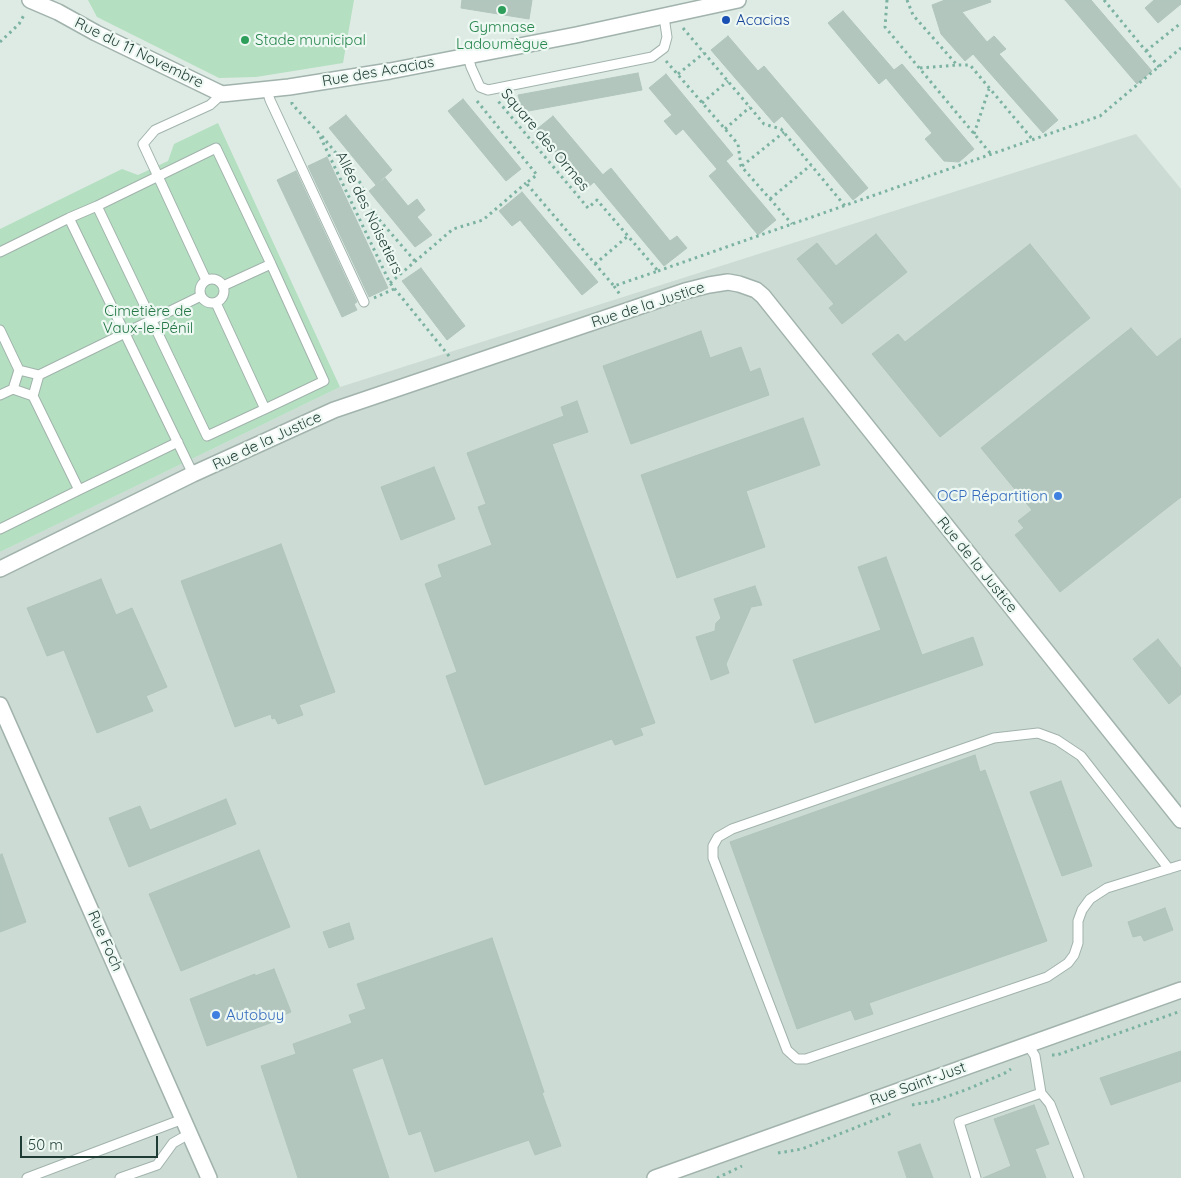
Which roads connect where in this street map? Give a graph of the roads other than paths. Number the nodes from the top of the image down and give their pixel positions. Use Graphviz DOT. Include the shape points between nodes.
graph roads {
  1 [pos="30,0"];
  2 [pos="738,0"];
  3 [pos="60,6"];
  4 [pos="664,17"];
  5 [pos="468,56"];
  6 [pos="267,90"];
  7 [pos="222,94"];
  8 [pos="157,177"];
  9 [pos="97,206"];
  10 [pos="69,218"];
  11 [pos="0,252"];
  12 [pos="271,264"];
  13 [pos="206,280"];
  14 [pos="223,286"];
  15 [pos="201,296"];
  16 [pos="364,302"];
  17 [pos="216,303"];
  18 [pos="152,320"];
  19 [pos="0,330"];
  20 [pos="124,333"];
  21 [pos="19,370"];
  22 [pos="39,375"];
  23 [pos="13,389"];
  24 [pos="0,395"];
  25 [pos="33,396"];
  26 [pos="265,409"];
  27 [pos="178,442"];
  28 [pos="193,474"];
  29 [pos="79,490"];
  30 [pos="0,529"];
  31 [pos="0,569"];
  32 [pos="0,705"];
  33 [pos="1181,820"];
  34 [pos="1181,865"];
  35 [pos="1169,869"];
  36 [pos="1181,990"];
  37 [pos="1031,1051"];
  38 [pos="1041,1093"];
  39 [pos="184,1119"];
  40 [pos="190,1134"];
  41 [pos="27,1178"];
  42 [pos="120,1178"];
  43 [pos="209,1178"];
  44 [pos="654,1178"];
  45 [pos="976,1178"];
  46 [pos="1079,1178"];
  1 -- 3 [label="street, Rue du 11 Novembre"];
  2 -- 4 [label="street, Rue des Acacias"];
  3 -- 7 [label="street, Rue du 11 Novembre" via="96,33"];
  4 -- 5 [label="street, Rue des Acacias"];
  4 -- 5 [label="lane" via="667,38 664,48 652,58 484,88 470,67"];
  5 -- 6 [label="street, Rue des Acacias"];
  6 -- 7 [label="street, Rue des Acacias"];
  6 -- 16 [label="lane"];
  7 -- 8 [label="lane" via="210,105 155,130 143,144"];
  8 -- 9 [label="lane"];
  8 -- 12 [label="lane" via="216,148"];
  8 -- 13 [label="lane"];
  9 -- 10 [label="lane"];
  9 -- 18 [label="lane"];
  10 -- 11 [label="lane"];
  10 -- 20 [label="lane"];
  12 -- 14 [label="lane"];
  12 -- 26 [label="lane" via="324,381"];
  13 -- 14 [label="lane" via="216,280"];
  13 -- 15 [label="lane" via="201,286"];
  14 -- 17 [label="lane" via="224,294"];
  15 -- 17 [label="lane" via="207,303"];
  15 -- 18 [label="lane"];
  17 -- 26 [label="lane"];
  18 -- 20 [label="lane"];
  18 -- 26 [label="lane" via="207,436"];
  19 -- 21 [label="lane"];
  20 -- 22 [label="lane"];
  20 -- 27 [label="lane"];
  21 -- 22 [label="lane"];
  21 -- 23 [label="lane"];
  22 -- 25 [label="lane"];
  23 -- 24 [label="lane"];
  23 -- 25 [label="lane"];
  25 -- 29 [label="lane"];
  27 -- 28 [label="lane"];
  27 -- 29 [label="lane"];
  28 -- 31 [label="street, Rue de la Justice"];
  28 -- 33 [label="street, Rue de la Justice" via="334,410 685,291 728,282 740,284 763,296"];
  29 -- 30 [label="lane"];
  32 -- 39 [label="street, Rue Foch"];
  34 -- 35 [label="lane"];
  35 -- 35 [label="lane" via="1107,888 1090,898 1078,921 1078,943 1074,954 1068,963 1047,978 806,1059 797,1059 786,1050 713,858 713,846 718,837 732,829 994,738 1038,733 1057,740 1081,756"];
  36 -- 37 [label="street, Rue Saint-Just"];
  37 -- 38 [label="lane"];
  37 -- 44 [label="street, Rue Saint-Just"];
  38 -- 45 [label="lane" via="958,1122"];
  38 -- 46 [label="lane" via="1050,1104"];
  39 -- 40 [label="street, Rue Foch"];
  39 -- 41 [label="lane"];
  40 -- 42 [label="lane" via="173,1143 157,1165"];
  40 -- 43 [label="street, Rue Foch"];
}
